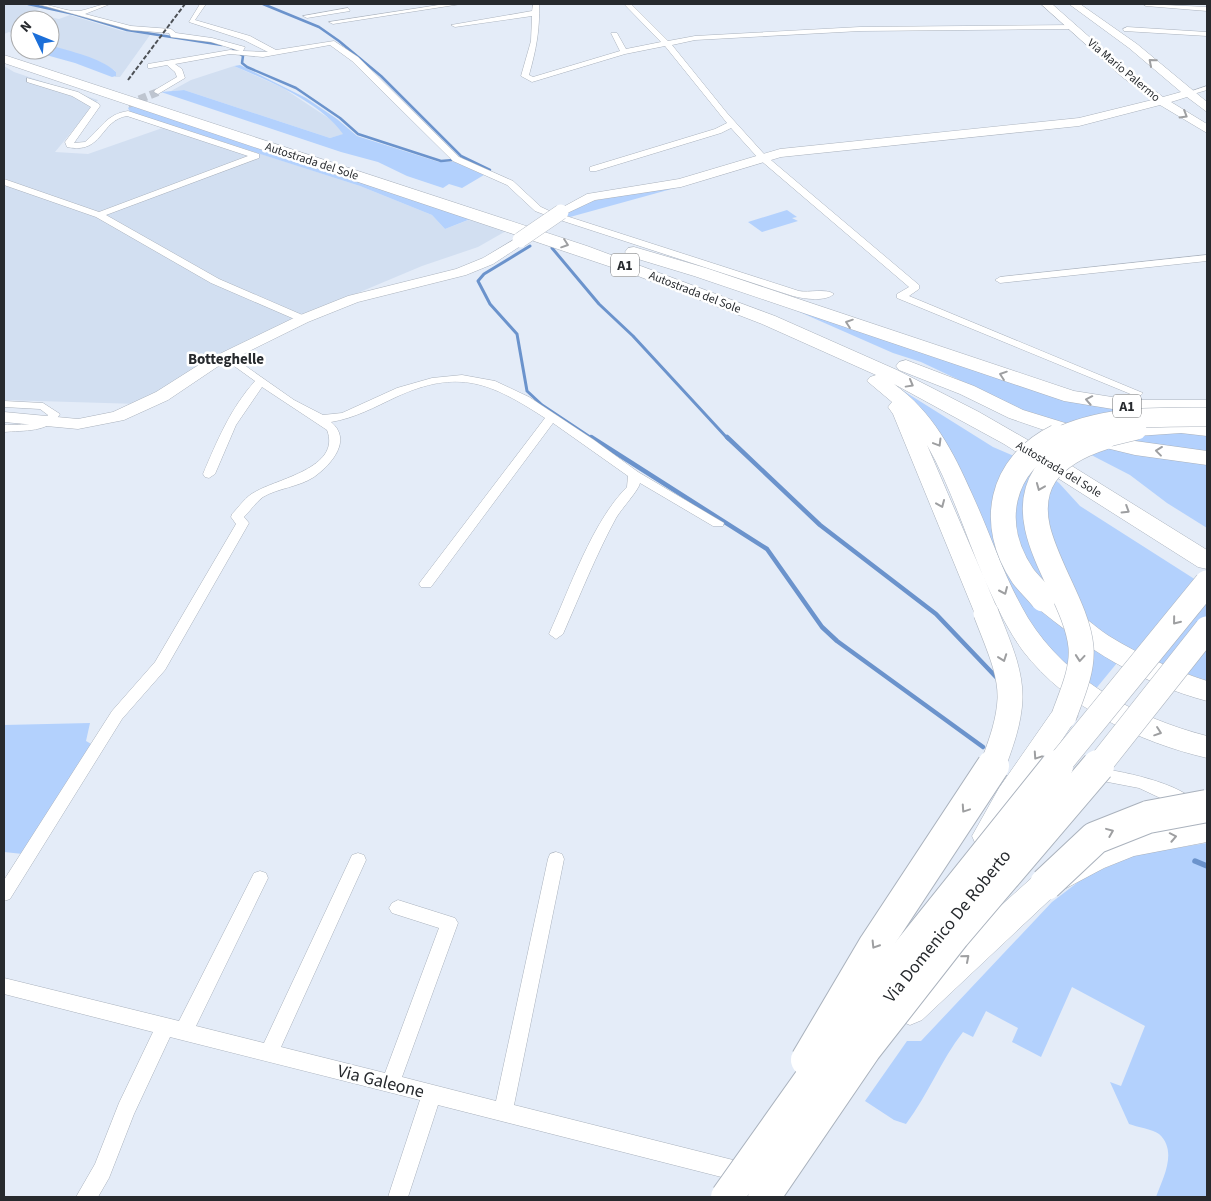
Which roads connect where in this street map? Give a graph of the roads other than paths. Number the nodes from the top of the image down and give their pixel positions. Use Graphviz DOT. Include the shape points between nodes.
graph roads {
  1 [pos="41,4"];
  2 [pos="107,4"];
  3 [pos="203,4"];
  4 [pos="458,4"];
  5 [pos="536,4"];
  6 [pos="627,4"];
  7 [pos="1046,4"];
  8 [pos="1146,4"];
  9 [pos="1078,5"];
  10 [pos="355,9"];
  11 [pos="1207,9"];
  12 [pos="80,13"];
  13 [pos="536,13"];
  14 [pos="307,16"];
  15 [pos="333,22"];
  16 [pos="455,25"];
  17 [pos="1073,27"];
  18 [pos="1127,29"];
  19 [pos="231,34"];
  20 [pos="1207,34"];
  21 [pos="614,35"];
  22 [pos="214,41"];
  23 [pos="664,44"];
  24 [pos="4,50"];
  25 [pos="624,52"];
  26 [pos="275,53"];
  27 [pos="245,54"];
  28 [pos="4,59"];
  29 [pos="168,62"];
  30 [pos="150,66"];
  31 [pos="30,80"];
  32 [pos="1207,88"];
  33 [pos="158,92"];
  34 [pos="1190,93"];
  35 [pos="1161,101"];
  36 [pos="128,104"];
  37 [pos="1207,108"];
  38 [pos="122,113"];
  39 [pos="732,124"];
  40 [pos="1207,129"];
  41 [pos="762,157"];
  42 [pos="593,169"];
  43 [pos="4,182"];
  44 [pos="99,215"];
  45 [pos="558,215"];
  46 [pos="620,248"];
  47 [pos="1207,258"];
  48 [pos="1000,280"];
  49 [pos="829,294"];
  50 [pos="714,299"];
  51 [pos="303,319"];
  52 [pos="227,356"];
  53 [pos="906,366"];
  54 [pos="261,381"];
  55 [pos="880,383"];
  56 [pos="1137,393"];
  57 [pos="4,404"];
  58 [pos="1207,406"];
  59 [pos="4,417"];
  60 [pos="552,417"];
  61 [pos="1207,417"];
  62 [pos="321,419"];
  63 [pos="50,421"];
  64 [pos="4,428"];
  65 [pos="1207,430"];
  66 [pos="1207,458"];
  67 [pos="209,474"];
  68 [pos="634,476"];
  69 [pos="718,523"];
  70 [pos="1207,541"];
  71 [pos="1207,561"];
  72 [pos="1207,583"];
  73 [pos="426,584"];
  74 [pos="1207,629"];
  75 [pos="556,634"];
  76 [pos="1207,691"];
  77 [pos="1201,745"];
  78 [pos="1207,806"];
  79 [pos="1207,816"];
  80 [pos="1207,830"];
  81 [pos="556,859"];
  82 [pos="358,860"];
  83 [pos="260,878"];
  84 [pos="1046,884"];
  85 [pos="960,885"];
  86 [pos="4,894"];
  87 [pos="398,908"];
  88 [pos="4,986"];
  89 [pos="175,1029"];
  90 [pos="866,1050"];
  91 [pos="268,1052"];
  92 [pos="390,1084"];
  93 [pos="432,1094"];
  94 [pos="502,1112"];
  95 [pos="762,1187"];
  96 [pos="86,1197"];
  97 [pos="398,1197"];
  98 [pos="726,1197"];
  99 [pos="745,1197"];
  1 -- 12 [label="street"];
  2 -- 12 [label="street"];
  3 -- 19 [label="street" via="191,21"];
  4 -- 15 [label="street"];
  5 -- 13 [label="street"];
  6 -- 23 [label="street"];
  7 -- 17 [label="street, Via Mario Palermo"];
  8 -- 11 [label="street"];
  34 -- 9 [label="street, Via Mario Palermo, one-way"];
  10 -- 14 [label="street"];
  12 -- 22 [label="street" via="132,28 168,30 174,35"];
  13 -- 16 [label="street"];
  13 -- 25 [label="street" via="535,41 525,76 528,79"];
  17 -- 23 [label="street" via="860,29 716,36"];
  17 -- 35 [label="street, Via Mario Palermo"];
  18 -- 20 [label="street"];
  19 -- 22 [label="street"];
  19 -- 26 [label="street" via="255,41"];
  21 -- 25 [label="street"];
  22 -- 27 [label="street" via="232,45"];
  23 -- 25 [label="street"];
  23 -- 39 [label="street" via="679,56"];
  24 -- 46 [label="highway, Autostrada del Sole / A1"];
  26 -- 27 [label="street"];
  26 -- 45 [label="street" via="321,43 334,44 378,80 458,160 510,183 538,209"];
  27 -- 29 [label="street" via="230,52"];
  28 -- 50 [label="highway, Autostrada del Sole / A1, one-way" via="494,219"];
  29 -- 30 [label="street"];
  29 -- 33 [label="street" via="179,70 181,78"];
  31 -- 38 [label="street" via="75,94 96,106 70,145 92,143 108,121"];
  32 -- 34 [label="street"];
  34 -- 35 [label="street"];
  34 -- 37 [label="street, Via Mario Palermo"];
  35 -- 40 [label="street, Via Mario Palermo, one-way"];
  35 -- 41 [label="street" via="1078,122 800,150"];
  36 -- 38 [label="street" via="122,108"];
  38 -- 44 [label="street" via="256,156"];
  39 -- 41 [label="street"];
  39 -- 42 [label="street"];
  41 -- 45 [label="street" via="681,183 592,197"];
  41 -- 56 [label="street" via="914,287 901,296"];
  43 -- 44 [label="street"];
  44 -- 51 [label="street" via="215,281"];
  45 -- 49 [label="street" via="797,294"];
  45 -- 51 [label="street, bridge" via="488,261 461,272 353,299"];
  46 -- 53 [label="highway, Autostrada del Sole / A1" via="786,313"];
  58 -- 46 [label="highway, A1, one-way" via="1131,406 1049,391 700,272"];
  47 -- 48 [label="street"];
  50 -- 55 [label="highway" via="850,364"];
  50 -- 71 [label="highway, Autostrada del Sole / A1, one-way" via="892,374 1090,488"];
  51 -- 52 [label="street"];
  52 -- 54 [label="street"];
  52 -- 63 [label="street" via="162,396 118,416 78,424"];
  66 -- 53 [label="highway, one-way" via="1135,448 1081,435 1016,414"];
  53 -- 70 [label="highway, Autostrada del Sole / A1" via="1096,472"];
  54 -- 62 [label="street"];
  54 -- 67 [label="street" via="248,395 227,429"];
  55 -- 77 [label="highway, one-way" via="917,412 940,445 1017,622 1039,654 1096,701 1151,730"];
  55 -- 98 [label="highway, one-way, bridge" via="903,414 1006,668 1010,699 1005,731 991,771 875,945"];
  57 -- 63 [label="street" via="43,406 54,414"];
  59 -- 63 [label="street"];
  60 -- 62 [label="street" via="503,387 457,378 420,383 347,416"];
  60 -- 68 [label="street" via="598,446"];
  60 -- 73 [label="street"];
  61 -- 76 [label="highway, bridge" via="1151,417 1096,423 1057,436 1027,455 1010,478 1004,498 1003,522 1021,573 1043,599 1098,643 1128,661"];
  62 -- 86 [label="street" via="332,428 336,438 333,451 309,475 258,495 237,517 244,523 197,599 174,644 160,666 117,715"];
  63 -- 64 [label="street" via="37,426"];
  65 -- 85 [label="highway, one-way, bridge" via="1181,428 1109,434 1078,446 1049,469 1040,484 1036,498 1036,523 1075,623 1081,646 1078,679 1064,716 1010,796"];
  68 -- 69 [label="street"];
  68 -- 75 [label="street" via="633,488 618,504 598,540"];
  72 -- 85 [label="highway, one-way, bridge"];
  74 -- 90 [label="highway, bridge" via="1110,752 954,935"];
  84 -- 78 [label="highway, one-way, bridge" via="1095,838 1148,817"];
  79 -- 95 [label="street, Via Domenico De Roberto" via="1143,783 1106,774 1086,774 1065,785 948,919 824,1082"];
  84 -- 80 [label="highway, one-way, bridge" via="1093,859 1132,844"];
  81 -- 94 [label="street"];
  82 -- 91 [label="street"];
  83 -- 89 [label="street"];
  90 -- 84 [label="highway, one-way, bridge"];
  85 -- 98 [label="highway, bridge" via="844,1032"];
  87 -- 92 [label="street" via="449,922"];
  88 -- 89 [label="street, Via Galeone"];
  89 -- 91 [label="street, Via Galeone"];
  89 -- 96 [label="street" via="126,1110 102,1171"];
  90 -- 95 [label="highway, bridge"];
  91 -- 92 [label="street, Via Galeone"];
  92 -- 93 [label="street, Via Galeone"];
  93 -- 94 [label="street, Via Galeone"];
  93 -- 97 [label="street"];
  94 -- 95 [label="street, Via Galeone"];
  95 -- 99 [label="street, Via Domenico De Roberto"];
}
